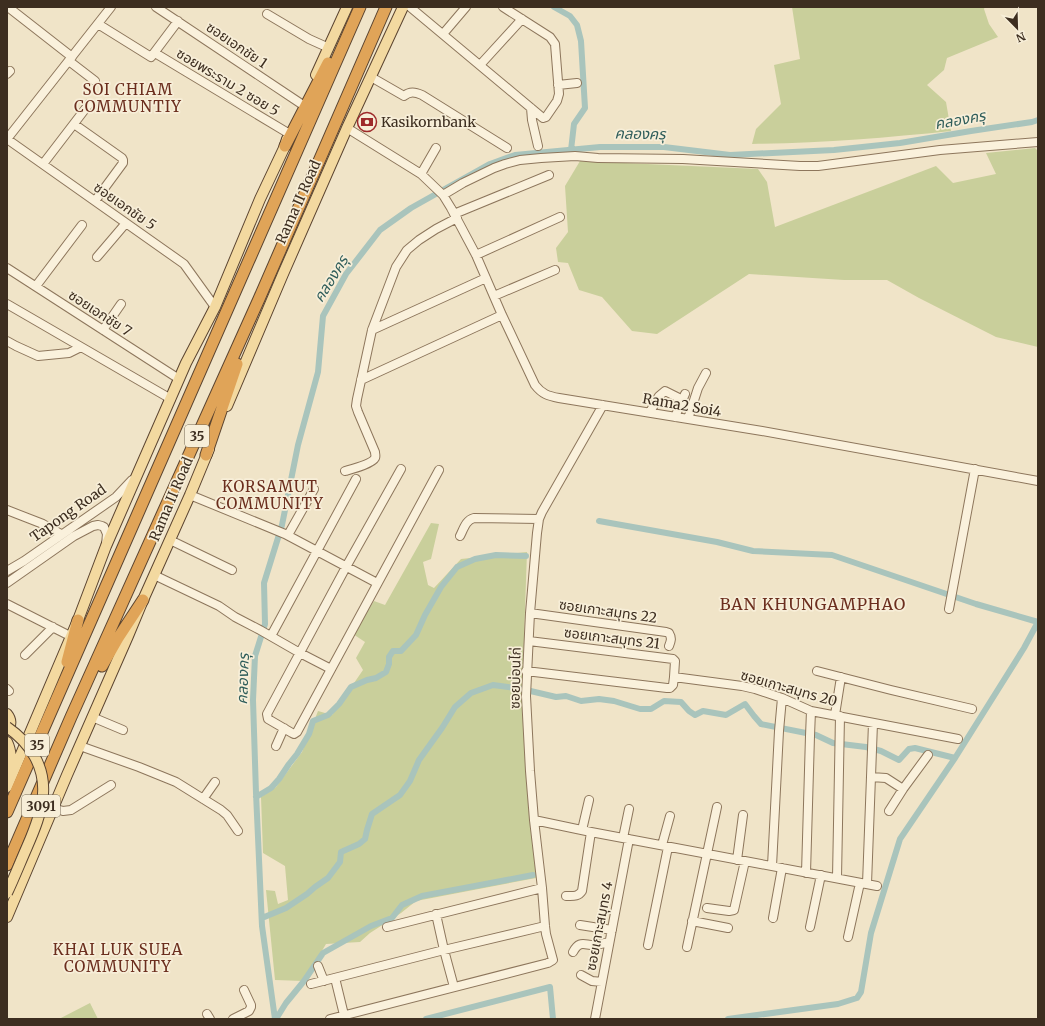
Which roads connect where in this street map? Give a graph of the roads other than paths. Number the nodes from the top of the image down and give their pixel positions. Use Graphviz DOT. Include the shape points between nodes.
graph roads {
  1 [pos="8,7"];
  2 [pos="111,7"];
  3 [pos="156,7"];
  4 [pos="347,7"];
  5 [pos="356,7"];
  6 [pos="360,7"];
  7 [pos="386,7"];
  8 [pos="403,7"];
  9 [pos="410,7"];
  10 [pos="466,7"];
  11 [pos="502,7"];
  12 [pos="267,14"];
  13 [pos="522,19"];
  14 [pos="178,21"];
  15 [pos="98,24"];
  16 [pos="442,34"];
  17 [pos="329,48"];
  18 [pos="155,52"];
  19 [pos="70,59"];
  20 [pos="480,65"];
  21 [pos="370,77"];
  22 [pos="95,81"];
  23 [pos="577,83"];
  24 [pos="558,85"];
  25 [pos="89,104"];
  26 [pos="303,105"];
  27 [pos="531,108"];
  28 [pos="74,124"];
  29 [pos="347,128"];
  30 [pos="288,133"];
  31 [pos="7,139"];
  32 [pos="1038,142"];
  33 [pos="285,146"];
  34 [pos="538,146"];
  35 [pos="436,148"];
  36 [pos="507,148"];
  37 [pos="43,164"];
  38 [pos="421,174"];
  39 [pos="549,175"];
  40 [pos="442,195"];
  41 [pos="95,200"];
  42 [pos="456,216"];
  43 [pos="560,217"];
  44 [pos="126,223"];
  45 [pos="82,225"];
  46 [pos="476,255"];
  47 [pos="97,257"];
  48 [pos="7,268"];
  49 [pos="555,270"];
  50 [pos="486,278"];
  51 [pos="36,286"];
  52 [pos="494,296"];
  53 [pos="259,299"];
  54 [pos="7,304"];
  55 [pos="121,304"];
  56 [pos="215,307"];
  57 [pos="502,315"];
  58 [pos="103,330"];
  59 [pos="372,330"];
  60 [pos="7,341"];
  61 [pos="81,347"];
  62 [pos="706,373"];
  63 [pos="179,379"];
  64 [pos="361,380"];
  65 [pos="171,399"];
  66 [pos="603,405"];
  67 [pos="650,412"];
  68 [pos="675,417"];
  69 [pos="688,419"];
  70 [pos="206,455"];
  71 [pos="975,469"];
  72 [pos="400,470"];
  73 [pos="439,470"];
  74 [pos="139,471"];
  75 [pos="345,471"];
  76 [pos="356,479"];
  77 [pos="1038,481"];
  78 [pos="314,489"];
  79 [pos="190,495"];
  80 [pos="7,510"];
  81 [pos="539,519"];
  82 [pos="284,533"];
  83 [pos="62,534"];
  84 [pos="460,536"];
  85 [pos="170,540"];
  86 [pos="106,546"];
  87 [pos="317,551"];
  88 [pos="346,567"];
  89 [pos="232,570"];
  90 [pos="7,571"];
  91 [pos="154,575"];
  92 [pos="7,583"];
  93 [pos="377,583"];
  94 [pos="143,600"];
  95 [pos="7,604"];
  96 [pos="949,606"];
  97 [pos="530,613"];
  98 [pos="78,620"];
  99 [pos="53,627"];
  100 [pos="266,633"];
  101 [pos="70,636"];
  102 [pos="529,641"];
  103 [pos="669,646"];
  104 [pos="300,653"];
  105 [pos="26,655"];
  106 [pos="331,669"];
  107 [pos="526,671"];
  108 [pos="817,671"];
  109 [pos="674,677"];
  110 [pos="841,677"];
  111 [pos="57,698"];
  112 [pos="782,698"];
  113 [pos="972,709"];
  114 [pos="811,710"];
  115 [pos="7,714"];
  116 [pos="838,715"];
  117 [pos="72,718"];
  118 [pos="92,718"];
  119 [pos="873,723"];
  120 [pos="7,728"];
  121 [pos="284,728"];
  122 [pos="123,730"];
  123 [pos="958,739"];
  124 [pos="7,742"];
  125 [pos="80,746"];
  126 [pos="276,746"];
  127 [pos="928,756"];
  128 [pos="872,777"];
  129 [pos="215,782"];
  130 [pos="8,783"];
  131 [pos="111,785"];
  132 [pos="903,789"];
  133 [pos="203,799"];
  134 [pos="589,800"];
  135 [pos="717,807"];
  136 [pos="53,808"];
  137 [pos="629,809"];
  138 [pos="889,811"];
  139 [pos="7,812"];
  140 [pos="744,815"];
  141 [pos="670,816"];
  142 [pos="534,820"];
  143 [pos="582,830"];
  144 [pos="238,831"];
  145 [pos="591,832"];
  146 [pos="626,838"];
  147 [pos="665,846"];
  148 [pos="707,854"];
  149 [pos="741,861"];
  150 [pos="7,865"];
  151 [pos="772,866"];
  152 [pos="782,868"];
  153 [pos="806,872"];
  154 [pos="821,875"];
  155 [pos="837,878"];
  156 [pos="864,884"];
  157 [pos="877,886"];
  158 [pos="542,888"];
  159 [pos="7,893"];
  160 [pos="566,896"];
  161 [pos="706,908"];
  162 [pos="436,914"];
  163 [pos="7,917"];
  164 [pos="773,918"];
  165 [pos="692,921"];
  166 [pos="580,925"];
  167 [pos="545,926"];
  168 [pos="387,927"];
  169 [pos="810,927"];
  170 [pos="728,928"];
  171 [pos="612,930"];
  172 [pos="848,937"];
  173 [pos="610,942"];
  174 [pos="648,945"];
  175 [pos="687,947"];
  176 [pos="444,950"];
  177 [pos="573,952"];
  178 [pos="318,966"];
  179 [pos="581,975"];
  180 [pos="335,978"];
  181 [pos="324,981"];
  182 [pos="602,982"];
  183 [pos="311,984"];
  184 [pos="454,987"];
  185 [pos="244,990"];
  186 [pos="345,1017"];
  187 [pos="233,1019"];
  188 [pos="330,1019"];
  189 [pos="594,1019"];
  1 -- 19 [label="street"];
  2 -- 15 [label="street"];
  3 -- 14 [label="street, ซอยเอกชัย 1"];
  4 -- 17 [label="main road, 35"];
  5 -- 33 [label="highway"];
  6 -- 111 [label="highway, Rama II Road / 35"];
  7 -- 53 [label="highway, Rama II Road / 35"];
  8 -- 21 [label="main road, Rama II Road / 35"];
  9 -- 16 [label="street"];
  10 -- 16 [label="street"];
  11 -- 13 [label="street"];
  12 -- 17 [label="street"];
  13 -- 20 [label="street"];
  13 -- 24 [label="street" via="553,40"];
  14 -- 18 [label="street"];
  14 -- 26 [label="street, ซอยเอกชัย 1"];
  15 -- 18 [label="street" via="150,57"];
  15 -- 19 [label="street"];
  16 -- 20 [label="street"];
  17 -- 26 [label="main road, 35"];
  18 -- 30 [label="street, ซอยพระราม 2 ซอย 5"];
  19 -- 22 [label="street"];
  19 -- 31 [label="street"];
  20 -- 27 [label="street"];
  21 -- 29 [label="main road, Rama II Road / 35"];
  21 -- 36 [label="street" via="404,96 412,92 422,95"];
  23 -- 24 [label="street"];
  24 -- 27 [label="street" via="557,101 546,117 543,118"];
  25 -- 28 [label="street"];
  26 -- 30 [label="main road, 35"];
  27 -- 34 [label="street"];
  28 -- 37 [label="street"];
  28 -- 41 [label="street" via="123,160"];
  29 -- 38 [label="street, Rama2 Soi4"];
  29 -- 70 [label="main road, Rama II Road / 35"];
  30 -- 33 [label="main road, 35"];
  31 -- 37 [label="street, ซอยเอกชัย 5"];
  32 -- 40 [label="street" via="940,150 818,166 683,159 575,156 542,158 520,160 494,168"];
  33 -- 56 [label="main road, 35"];
  35 -- 38 [label="street"];
  37 -- 41 [label="street, ซอยเอกชัย 5"];
  38 -- 40 [label="street, Rama2 Soi4"];
  39 -- 42 [label="street"];
  40 -- 42 [label="street, Rama2 Soi4"];
  41 -- 44 [label="street, ซอยเอกชัย 5"];
  42 -- 46 [label="street, Rama2 Soi4"];
  42 -- 59 [label="street" via="408,250 396,267"];
  43 -- 46 [label="street"];
  44 -- 47 [label="street"];
  44 -- 56 [label="street, ซอยเอกชัย 5" via="184,264"];
  45 -- 51 [label="street"];
  46 -- 50 [label="street, Rama2 Soi4"];
  48 -- 51 [label="street, ซอยเอกชัย 7"];
  49 -- 52 [label="street"];
  50 -- 52 [label="street, Rama2 Soi4"];
  50 -- 59 [label="street"];
  51 -- 58 [label="street, ซอยเอกชัย 7"];
  52 -- 57 [label="street, Rama2 Soi4"];
  53 -- 70 [label="highway"];
  53 -- 117 [label="highway, Rama II Road / 35"];
  54 -- 61 [label="street"];
  55 -- 58 [label="street"];
  56 -- 63 [label="main road, 35"];
  57 -- 64 [label="street"];
  57 -- 66 [label="street, Rama2 Soi4" via="535,385 543,393"];
  58 -- 63 [label="street, ซอยเอกชัย 7"];
  59 -- 64 [label="street"];
  60 -- 61 [label="street" via="38,356 69,353"];
  61 -- 65 [label="street"];
  62 -- 69 [label="street"];
  63 -- 65 [label="main road, 35"];
  64 -- 75 [label="street" via="356,406 375,455 372,461"];
  65 -- 74 [label="main road, 35"];
  66 -- 67 [label="street, Rama2 Soi4"];
  66 -- 81 [label="street, ซอยบ่อนไก่"];
  67 -- 68 [label="street, Rama2 Soi4"];
  67 -- 68 [label="street" via="665,391 682,396"];
  68 -- 69 [label="street, Rama2 Soi4"];
  69 -- 71 [label="street, Rama2 Soi4"];
  70 -- 79 [label="main road, Rama II Road / 35"];
  71 -- 77 [label="street, Rama2 Soi4"];
  71 -- 96 [label="street"];
  72 -- 88 [label="street"];
  73 -- 93 [label="street"];
  74 -- 83 [label="street, Tapong Road" via="116,497"];
  74 -- 86 [label="main road, 35"];
  76 -- 87 [label="street"];
  78 -- 82 [label="street"];
  79 -- 82 [label="street"];
  79 -- 85 [label="main road, Rama II Road / 35"];
  80 -- 83 [label="street"];
  81 -- 84 [label="street" via="474,518 467,522"];
  81 -- 97 [label="street, ซอยบ่อนไก่"];
  82 -- 87 [label="street"];
  83 -- 90 [label="street, Tapong Road"];
  85 -- 89 [label="street"];
  85 -- 91 [label="main road, Rama II Road / 35"];
  86 -- 92 [label="street, Tapong Road" via="104,527 93,526"];
  86 -- 98 [label="main road, 35"];
  87 -- 88 [label="street"];
  87 -- 100 [label="street"];
  88 -- 93 [label="street"];
  88 -- 104 [label="street"];
  91 -- 94 [label="main road, Rama II Road / 35"];
  91 -- 100 [label="street" via="219,606"];
  93 -- 106 [label="street"];
  94 -- 117 [label="highway"];
  94 -- 118 [label="main road, Rama II Road / 35"];
  95 -- 99 [label="street"];
  97 -- 102 [label="street, ซอยบ่อนไก่"];
  97 -- 103 [label="street, ซอยเกาะสมุทร 22" via="666,632 671,636"];
  98 -- 101 [label="main road, 35"];
  98 -- 111 [label="highway"];
  99 -- 101 [label="street"];
  99 -- 105 [label="street"];
  100 -- 104 [label="street"];
  101 -- 130 [label="main road, 35"];
  102 -- 107 [label="street, ซอยบ่อนไก่"];
  102 -- 109 [label="street, ซอยเกาะสมุทร 21" via="673,659"];
  104 -- 106 [label="street"];
  104 -- 121 [label="street" via="268,714 268,719"];
  106 -- 121 [label="street" via="297,732 294,734"];
  107 -- 109 [label="street" via="667,688 674,685"];
  107 -- 142 [label="street, ซอยบ่อนไก่"];
  108 -- 110 [label="street"];
  109 -- 112 [label="street, ซอยเกาะสมุทร 20" via="742,686"];
  110 -- 113 [label="street"];
  110 -- 116 [label="street"];
  111 -- 139 [label="highway, Rama II Road / 35"];
  112 -- 114 [label="street, ซอยเกาะสมุทร 20"];
  112 -- 151 [label="street"];
  114 -- 116 [label="street, ซอยเกาะสมุทร 20"];
  114 -- 153 [label="street"];
  115 -- 120 [label="main road" via="11,722"];
  116 -- 119 [label="street, ซอยเกาะสมุทร 20"];
  116 -- 155 [label="street" via="840,744"];
  117 -- 150 [label="highway, Rama II Road / 35"];
  118 -- 122 [label="street"];
  118 -- 125 [label="main road, Rama II Road / 35"];
  119 -- 123 [label="street, ซอยเกาะสมุทร 20"];
  119 -- 128 [label="street"];
  120 -- 159 [label="main road, 3091, bridge" via="18,734 28,746 36,758 43,780 40,812"];
  121 -- 126 [label="street"];
  124 -- 130 [label="main road" via="11,756"];
  125 -- 133 [label="street" via="176,782"];
  125 -- 136 [label="main road, Rama II Road / 35"];
  127 -- 132 [label="street"];
  128 -- 132 [label="street" via="886,778"];
  128 -- 156 [label="street"];
  129 -- 133 [label="street"];
  131 -- 136 [label="street" via="71,810"];
  132 -- 138 [label="street"];
  133 -- 144 [label="street" via="227,815"];
  134 -- 143 [label="street"];
  135 -- 148 [label="street"];
  136 -- 163 [label="main road, Rama II Road / 35"];
  137 -- 146 [label="street, ซอยเกาะสมุทร 4"];
  140 -- 149 [label="street"];
  141 -- 147 [label="street"];
  142 -- 143 [label="street"];
  142 -- 158 [label="street, ซอยบ่อนไก่"];
  143 -- 145 [label="street"];
  145 -- 146 [label="street"];
  145 -- 160 [label="street" via="582,891 574,897"];
  146 -- 147 [label="street"];
  146 -- 171 [label="street, ซอยเกาะสมุทร 4"];
  147 -- 148 [label="street"];
  147 -- 174 [label="street"];
  148 -- 149 [label="street"];
  148 -- 165 [label="street"];
  149 -- 151 [label="street"];
  149 -- 161 [label="street" via="734,910"];
  151 -- 152 [label="street"];
  152 -- 153 [label="street"];
  152 -- 164 [label="street"];
  153 -- 154 [label="street"];
  154 -- 155 [label="street"];
  154 -- 169 [label="street"];
  155 -- 156 [label="street"];
  156 -- 157 [label="street"];
  156 -- 172 [label="street"];
  158 -- 162 [label="street"];
  158 -- 167 [label="street, ซอยบ่อนไก่"];
  162 -- 168 [label="street"];
  162 -- 176 [label="street"];
  165 -- 170 [label="street"];
  165 -- 175 [label="street"];
  166 -- 171 [label="street"];
  167 -- 176 [label="street"];
  167 -- 184 [label="street, ซอยบ่อนไก่" via="552,962"];
  171 -- 173 [label="street, ซอยเกาะสมุทร 4"];
  173 -- 177 [label="street" via="596,945 580,944"];
  173 -- 182 [label="street, ซอยเกาะสมุทร 4"];
  176 -- 180 [label="street"];
  176 -- 184 [label="street"];
  178 -- 181 [label="street"];
  179 -- 182 [label="street" via="592,981"];
  180 -- 181 [label="street"];
  180 -- 186 [label="street"];
  181 -- 183 [label="street"];
  182 -- 189 [label="street, ซอยเกาะสมุทร 4"];
  184 -- 186 [label="street"];
  185 -- 187 [label="street" via="252,1007"];
  186 -- 188 [label="street"];
}
